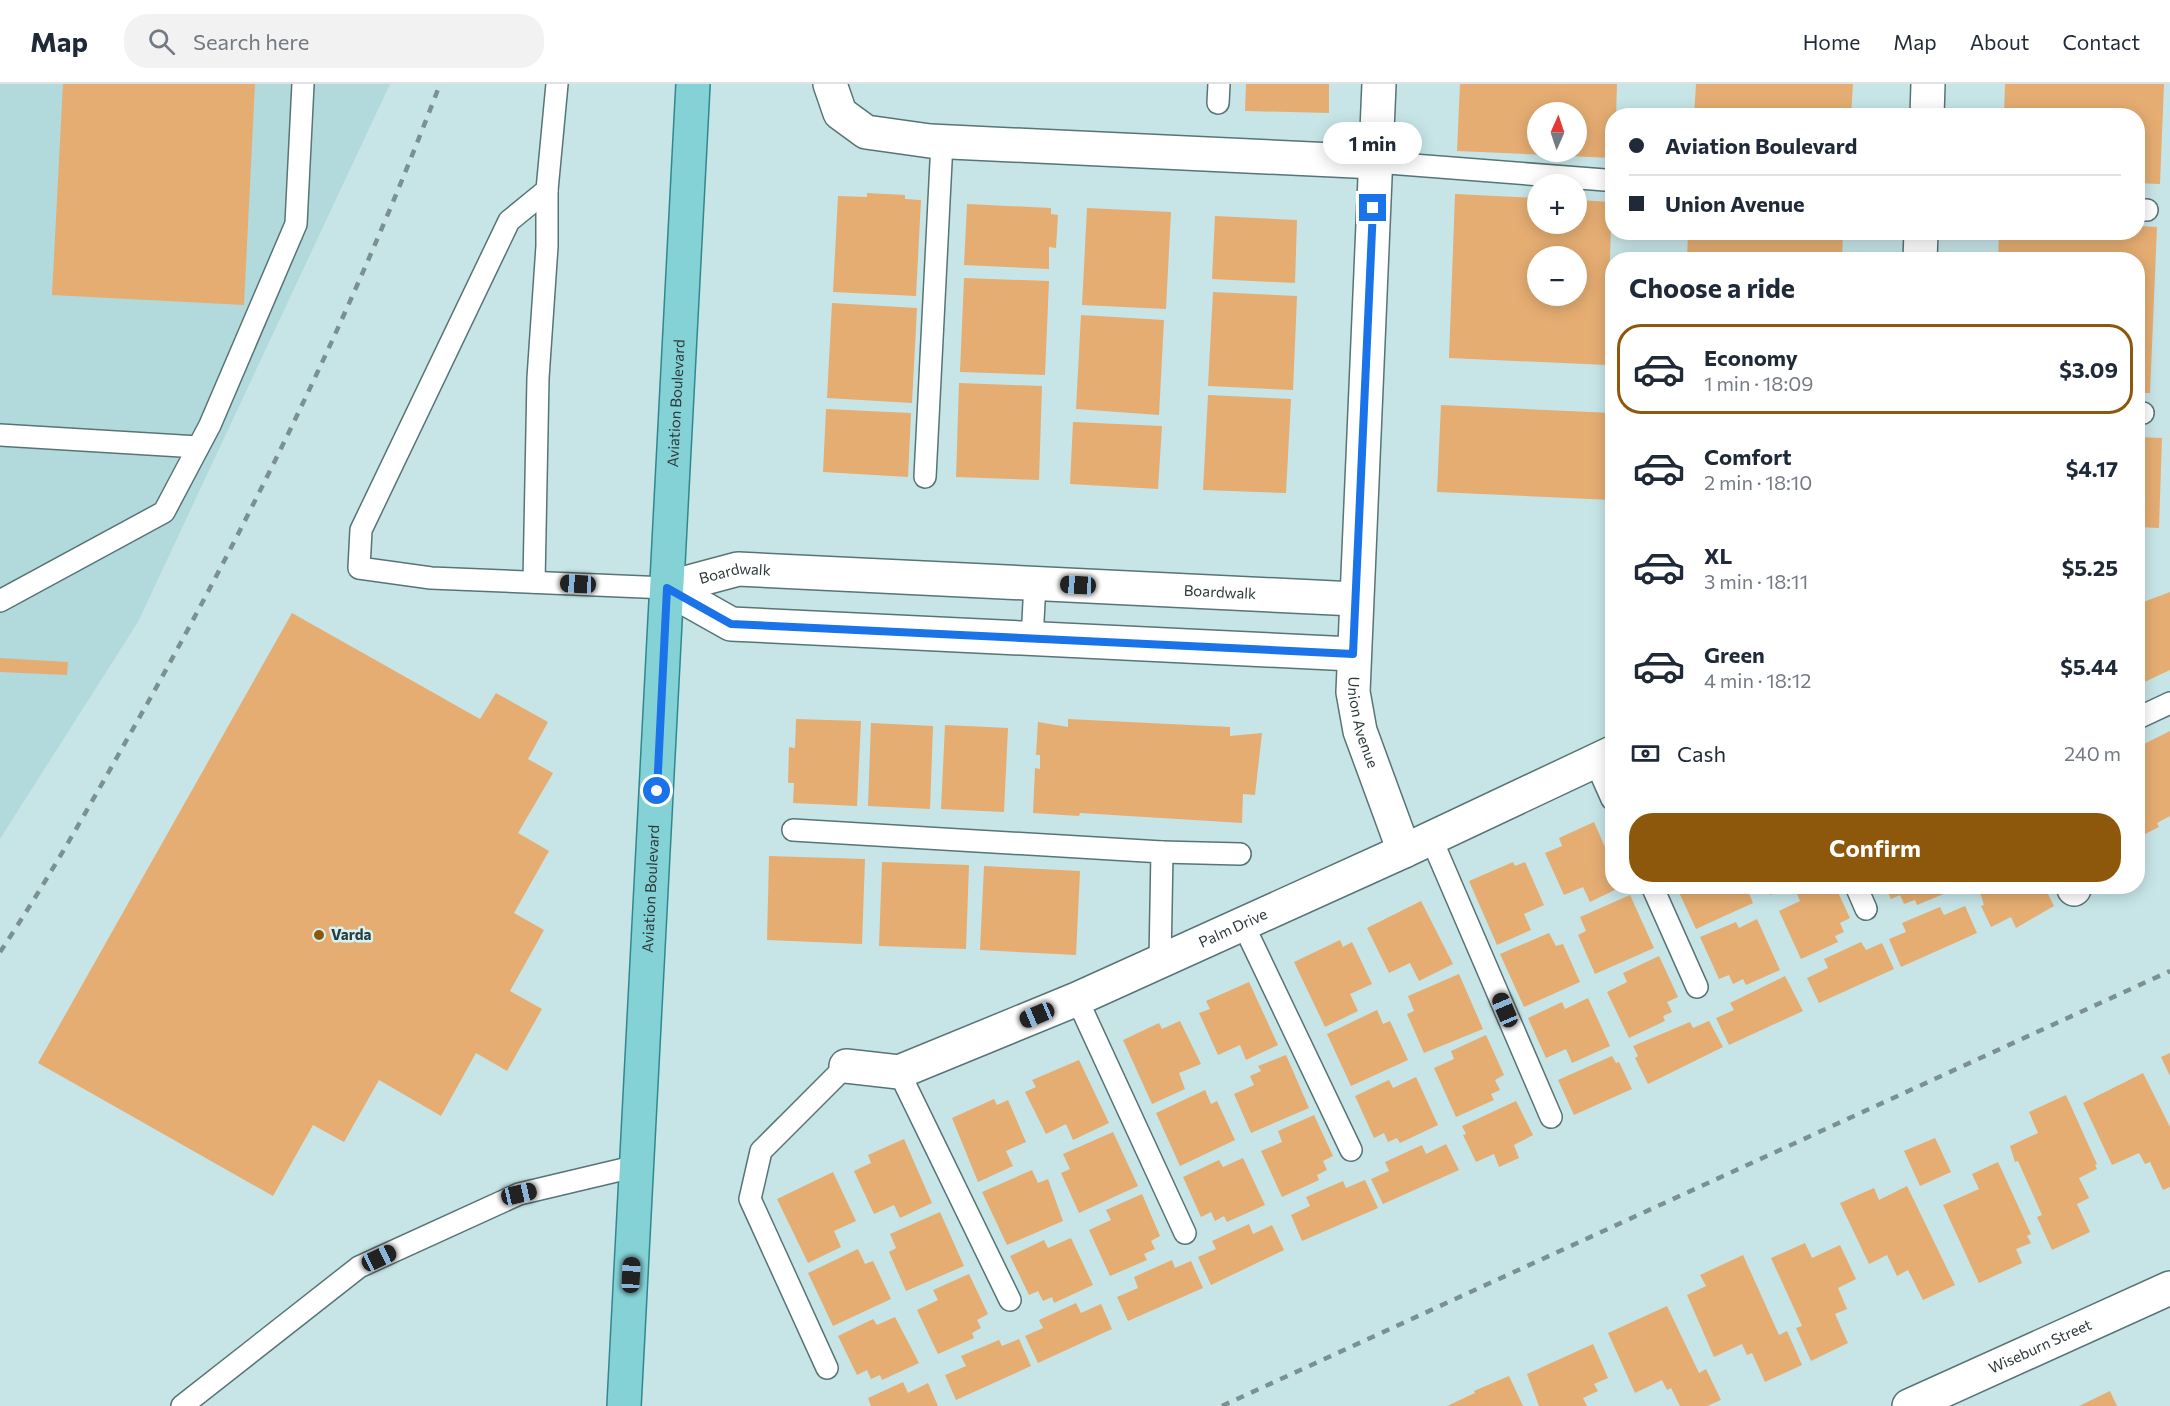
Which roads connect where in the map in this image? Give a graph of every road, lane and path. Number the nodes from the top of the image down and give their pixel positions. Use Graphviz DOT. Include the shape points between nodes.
graph roads {
  1 [pos="303,84"];
  2 [pos="557,84"];
  3 [pos="693,84"];
  4 [pos="1379,84"];
  5 [pos="1928,84"];
  6 [pos="835,99"];
  7 [pos="1927,108"];
  8 [pos="942,142"];
  9 [pos="1375,162"];
  10 [pos="1605,180"];
  11 [pos="547,190"];
  12 [pos="0,435"];
  13 [pos="198,447"];
  14 [pos="926,477"];
  15 [pos="534,582"];
  16 [pos="1035,583"];
  17 [pos="667,588"];
  18 [pos="1355,599"];
  19 [pos="0,601"];
  20 [pos="1032,640"];
  21 [pos="1353,654"];
  22 [pos="2170,704"];
  23 [pos="2145,715"];
  24 [pos="1604,757"];
  25 [pos="793,831"];
  26 [pos="1418,845"];
  27 [pos="1162,852"];
  28 [pos="1240,854"];
  29 [pos="1656,894"];
  30 [pos="1859,894"];
  31 [pos="1866,909"];
  32 [pos="1243,924"];
  33 [pos="1160,961"];
  34 [pos="1697,987"];
  35 [pos="1077,999"];
  36 [pos="846,1066"];
  37 [pos="899,1072"];
  38 [pos="1551,1117"];
  39 [pos="1351,1150"];
  40 [pos="637,1166"];
  41 [pos="1185,1233"];
  42 [pos="2170,1288"];
  43 [pos="1010,1300"];
  44 [pos="827,1368"];
  45 [pos="182,1406"];
  46 [pos="624,1406"];
  47 [pos="1909,1406"];
  1 -- 13 [label="lane" via="296,224"];
  2 -- 11 [label="lane"];
  3 -- 17 [label="main road, Aviation Boulevard"];
  4 -- 9 [label="street, Union Avenue"];
  5 -- 7 [label="street"];
  6 -- 8 [label="street" via="866,132"];
  8 -- 9 [label="street"];
  8 -- 14 [label="lane"];
  9 -- 10 [label="lane"];
  9 -- 18 [label="street, Union Avenue"];
  11 -- 15 [label="lane"];
  11 -- 15 [label="lane" via="509,221 361,530 359,568 431,578"];
  12 -- 13 [label="lane"];
  13 -- 19 [label="lane" via="164,512"];
  15 -- 17 [label="lane"];
  16 -- 17 [label="street, Boardwalk" via="738,569"];
  16 -- 18 [label="street, Boardwalk"];
  16 -- 20 [label="lane"];
  17 -- 20 [label="street, Boardwalk" via="731,624"];
  17 -- 40 [label="main road, Aviation Boulevard"];
  18 -- 21 [label="street, Union Avenue"];
  20 -- 21 [label="street, Boardwalk"];
  21 -- 26 [label="street, Union Avenue" via="1353,692 1360,731"];
  22 -- 23 [label="lane"];
  24 -- 26 [label="street, Palm Drive"];
  25 -- 27 [label="lane"];
  26 -- 32 [label="street, Palm Drive"];
  26 -- 38 [label="lane"];
  27 -- 28 [label="lane"];
  27 -- 33 [label="lane"];
  29 -- 34 [label="lane"];
  30 -- 31 [label="lane"];
  32 -- 33 [label="street, Palm Drive"];
  32 -- 39 [label="lane"];
  33 -- 35 [label="street, Palm Drive"];
  35 -- 37 [label="street, Palm Drive"];
  35 -- 41 [label="lane"];
  36 -- 37 [label="street, Palm Drive"];
  36 -- 44 [label="lane" via="761,1151 750,1199"];
  37 -- 43 [label="lane"];
  40 -- 45 [label="lane" via="519,1194 359,1267"];
  40 -- 46 [label="main road, Aviation Boulevard"];
  42 -- 47 [label="street, Wiseburn Street"];
}
